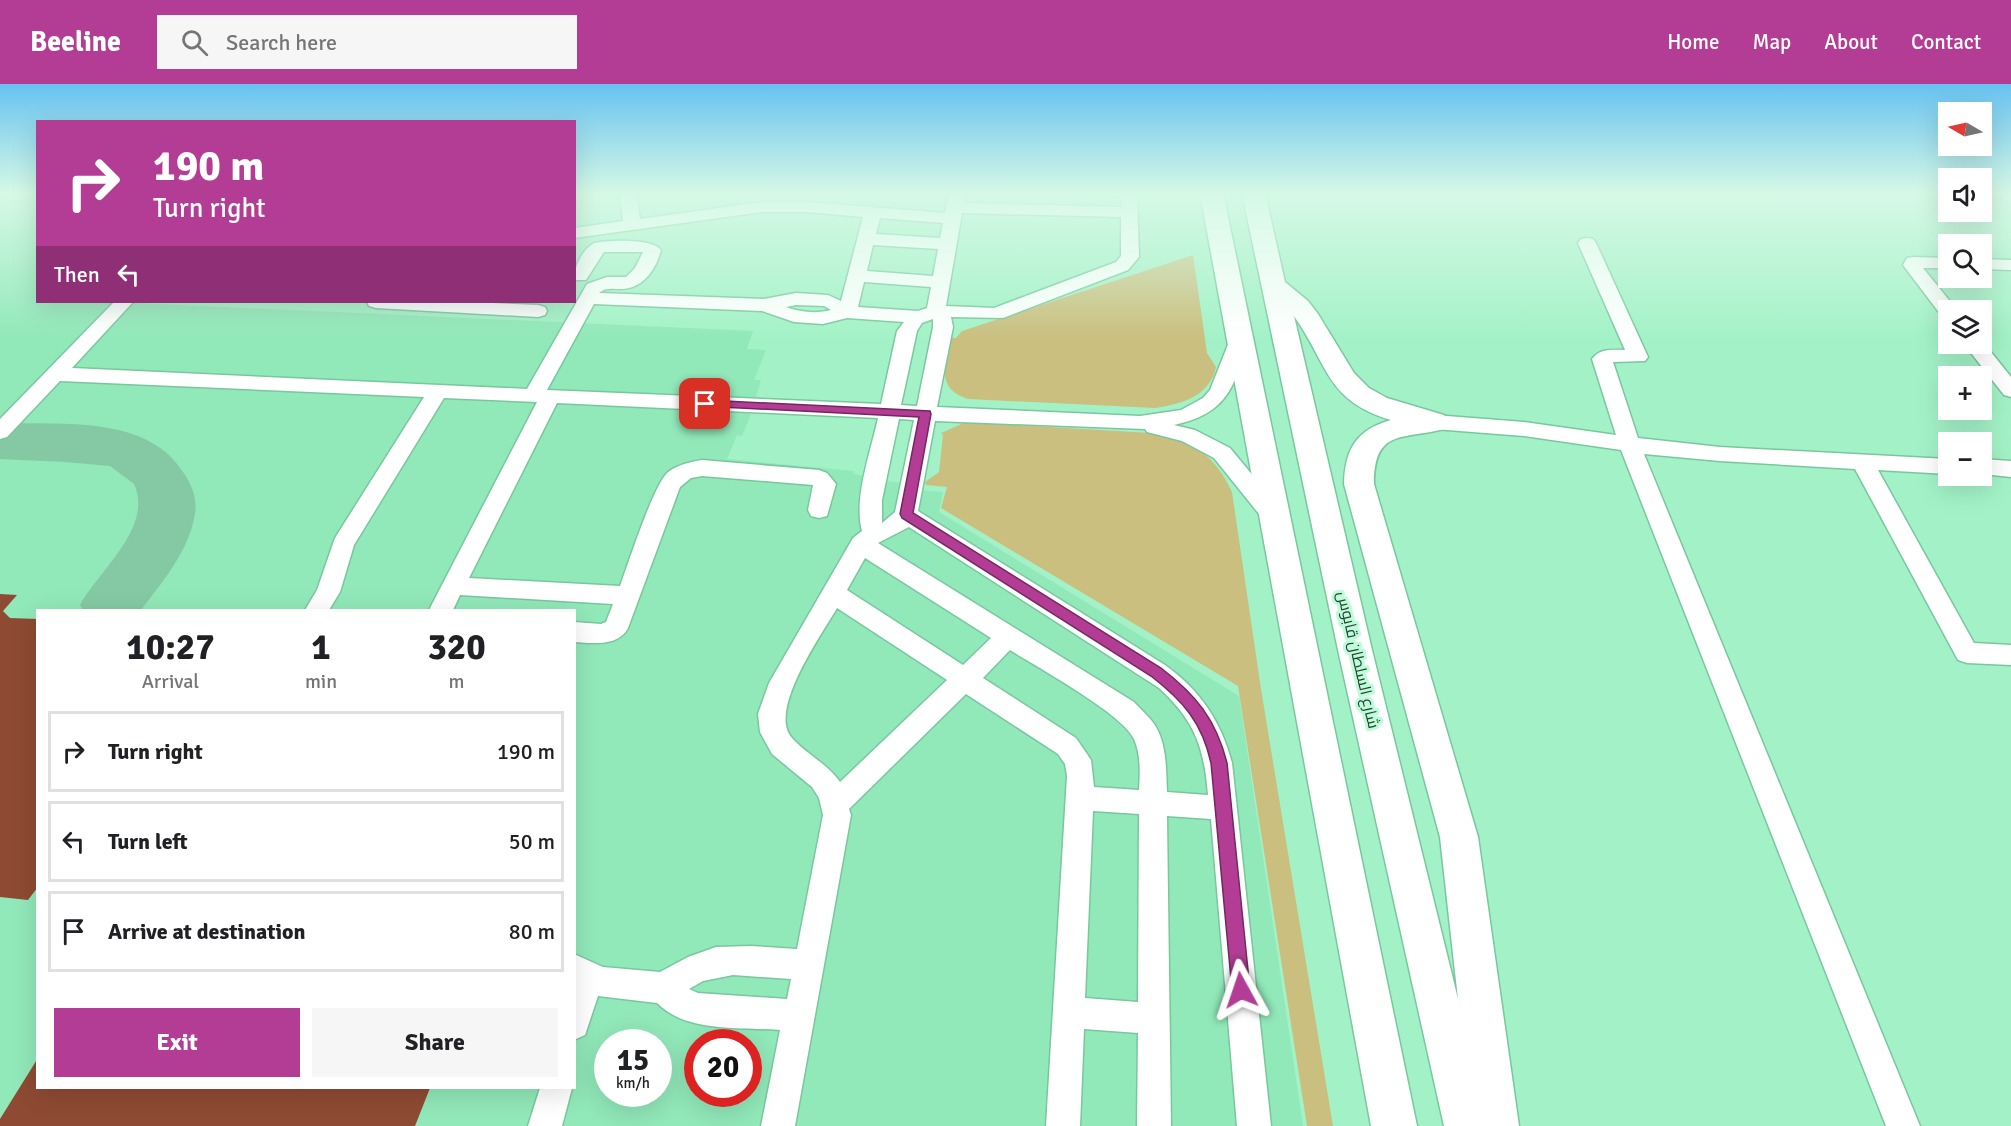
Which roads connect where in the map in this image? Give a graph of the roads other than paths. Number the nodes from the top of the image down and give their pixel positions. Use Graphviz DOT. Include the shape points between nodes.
graph roads {
  1 [pos="865,242"];
  2 [pos="910,242"];
  3 [pos="1130,242"];
  4 [pos="1221,242"];
  5 [pos="1265,242"];
  6 [pos="1587,243"];
  7 [pos="949,244"];
  8 [pos="1938,263"];
  9 [pos="1992,264"];
  10 [pos="2011,265"];
  11 [pos="580,276"];
  12 [pos="856,276"];
  13 [pos="941,282"];
  14 [pos="1275,286"];
  15 [pos="587,298"];
  16 [pos="1939,300"];
  17 [pos="123,303"];
  18 [pos="413,303"];
  19 [pos="487,305"];
  20 [pos="538,311"];
  21 [pos="847,312"];
  22 [pos="928,314"];
  23 [pos="1240,336"];
  24 [pos="1982,354"];
  25 [pos="55,374"];
  26 [pos="2011,390"];
  27 [pos="438,391"];
  28 [pos="542,396"];
  29 [pos="889,412"];
  30 [pos="926,414"];
  31 [pos="1434,422"];
  32 [pos="1140,423"];
  33 [pos="0,432"];
  34 [pos="1629,444"];
  35 [pos="1862,461"];
  36 [pos="1938,465"];
  37 [pos="1992,468"];
  38 [pos="2011,469"];
  39 [pos="819,510"];
  40 [pos="906,514"];
  41 [pos="1276,519"];
  42 [pos="868,539"];
  43 [pos="454,586"];
  44 [pos="833,593"];
  45 [pos="628,596"];
  46 [pos="561,601"];
  47 [pos="319,609"];
  48 [pos="442,609"];
  49 [pos="576,633"];
  50 [pos="1008,637"];
  51 [pos="2011,655"];
  52 [pos="966,680"];
  53 [pos="1080,798"];
  54 [pos="837,803"];
  55 [pos="1154,804"];
  56 [pos="1223,808"];
  57 [pos="810,965"];
  58 [pos="581,973"];
  59 [pos="664,988"];
  60 [pos="576,1009"];
  61 [pos="1069,1012"];
  62 [pos="800,1016"];
  63 [pos="1154,1019"];
  64 [pos="556,1089"];
  65 [pos="545,1126"];
  66 [pos="778,1126"];
  67 [pos="1063,1126"];
  68 [pos="1154,1126"];
  69 [pos="1254,1126"];
  70 [pos="1394,1126"];
  71 [pos="1467,1126"];
  72 [pos="1496,1126"];
  73 [pos="1903,1126"];
  1 -- 12 [label="street"];
  2 -- 7 [label="street"];
  3 -- 22 [label="street" via="1130,257 1122,266 996,314"];
  4 -- 23 [label="highway"];
  5 -- 14 [label="highway, شارع السلطان قابوس"];
  6 -- 34 [label="street" via="1638,357 1602,359"];
  7 -- 13 [label="street"];
  8 -- 16 [label="street" via="1912,265"];
  9 -- 10 [label="street"];
  11 -- 15 [label="street" via="600,247 652,249 638,279 627,284 601,284"];
  12 -- 13 [label="street"];
  12 -- 21 [label="street"];
  13 -- 22 [label="street"];
  14 -- 31 [label="highway" via="1302,311 1352,389 1398,413"];
  14 -- 71 [label="highway, شارع السلطان قابوس" via="1355,650"];
  15 -- 21 [label="street" via="764,305 794,316 823,318"];
  15 -- 28 [label="street"];
  17 -- 25 [label="street"];
  18 -- 19 [label="street"];
  19 -- 20 [label="street"];
  21 -- 22 [label="street"];
  22 -- 29 [label="street" via="912,321 907,331"];
  22 -- 30 [label="street" via="942,318 943,327"];
  23 -- 32 [label="street" via="1225,384 1214,400 1186,416"];
  23 -- 41 [label="highway"];
  24 -- 26 [label="street"];
  25 -- 27 [label="street"];
  25 -- 33 [label="street"];
  27 -- 28 [label="street"];
  27 -- 47 [label="street" via="343,544"];
  28 -- 29 [label="street"];
  28 -- 43 [label="street"];
  29 -- 30 [label="street"];
  29 -- 42 [label="street" via="869,509"];
  30 -- 32 [label="street"];
  30 -- 40 [label="street"];
  31 -- 34 [label="street" via="1524,429"];
  31 -- 72 [label="highway" via="1402,426 1376,436 1359,459 1358,470 1459,837"];
  32 -- 41 [label="street" via="1188,435 1211,446 1230,461"];
  34 -- 35 [label="street" via="1720,454"];
  34 -- 73 [label="street"];
  35 -- 36 [label="street"];
  35 -- 51 [label="street" via="1967,652"];
  37 -- 38 [label="street"];
  39 -- 45 [label="street" via="825,484 819,478 702,468 685,471 670,485"];
  40 -- 42 [label="street" via="897,526"];
  40 -- 56 [label="street" via="1182,692 1202,718 1215,747"];
  41 -- 70 [label="highway"];
  42 -- 44 [label="street"];
  42 -- 50 [label="street"];
  43 -- 46 [label="street"];
  43 -- 48 [label="street"];
  44 -- 52 [label="street"];
  44 -- 54 [label="street" via="778,690 770,724 777,741 827,782"];
  45 -- 46 [label="street"];
  45 -- 49 [label="street" via="612,632"];
  50 -- 52 [label="street"];
  50 -- 55 [label="street" via="1125,710 1140,725 1153,752"];
  52 -- 53 [label="street" via="1067,746 1080,768"];
  52 -- 54 [label="street"];
  53 -- 55 [label="street"];
  53 -- 61 [label="street"];
  54 -- 57 [label="street"];
  55 -- 56 [label="street"];
  55 -- 63 [label="street"];
  56 -- 69 [label="street"];
  57 -- 59 [label="street" via="720,960 690,969"];
  57 -- 62 [label="street"];
  58 -- 59 [label="street" via="616,985"];
  58 -- 60 [label="street"];
  59 -- 62 [label="street" via="696,1008"];
  61 -- 63 [label="street"];
  61 -- 67 [label="street"];
  62 -- 66 [label="street"];
  63 -- 68 [label="street"];
  64 -- 65 [label="street"];
}
